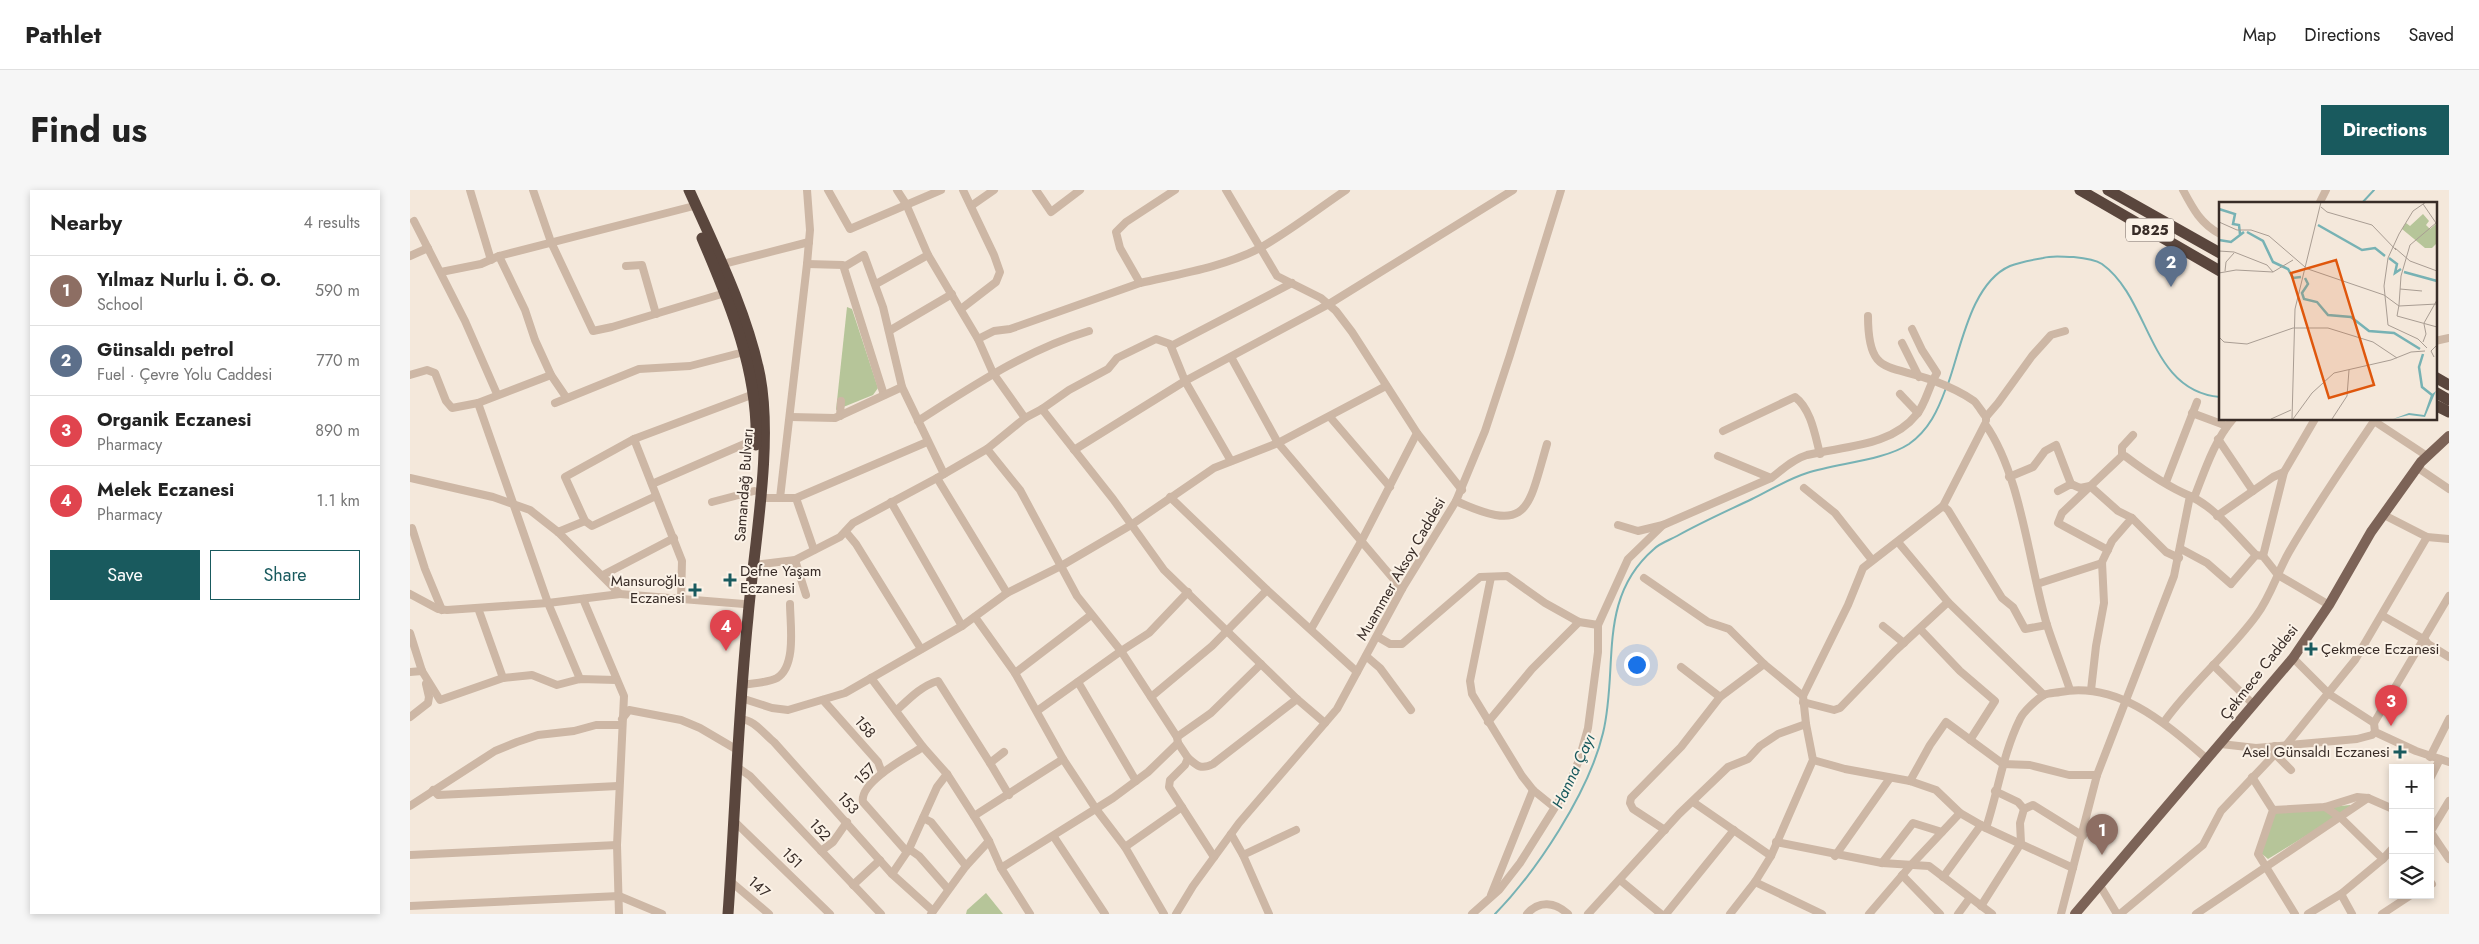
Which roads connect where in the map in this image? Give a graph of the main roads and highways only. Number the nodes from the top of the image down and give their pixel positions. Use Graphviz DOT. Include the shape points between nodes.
graph roads {
  1 [pos="682,190"];
  2 [pos="689,190"];
  3 [pos="2080,190"];
  4 [pos="2108,190"];
  5 [pos="2219,252"];
  6 [pos="2219,269"];
  7 [pos="2436,370"];
  8 [pos="2449,377"];
  9 [pos="2436,378"];
  10 [pos="2449,385"];
  11 [pos="2436,393"];
  12 [pos="2449,400"];
  13 [pos="2436,405"];
  14 [pos="2449,412"];
  15 [pos="2449,436"];
  16 [pos="757,494"];
  17 [pos="722,914"];
  18 [pos="728,914"];
  19 [pos="2075,914"];
  1 -- 16 [label="highway, Samandağ Bulvarı" via="726,293 744,352 754,394"];
  2 -- 16 [label="highway, Samandağ Bulvarı" via="722,264 760,377 764,423"];
  3 -- 6 [label="highway, D825"];
  4 -- 5 [label="highway, D825"];
  7 -- 8 [label="highway"];
  9 -- 10 [label="highway"];
  11 -- 12 [label="highway"];
  13 -- 14 [label="highway"];
  15 -- 19 [label="main road, Çekmece Caddesi" via="2427,456 2371,532 2329,605 2292,658"];
  16 -- 17 [label="highway, Samandağ Bulvarı" via="744,604"];
  16 -- 18 [label="highway, Samandağ Bulvarı"];
}
